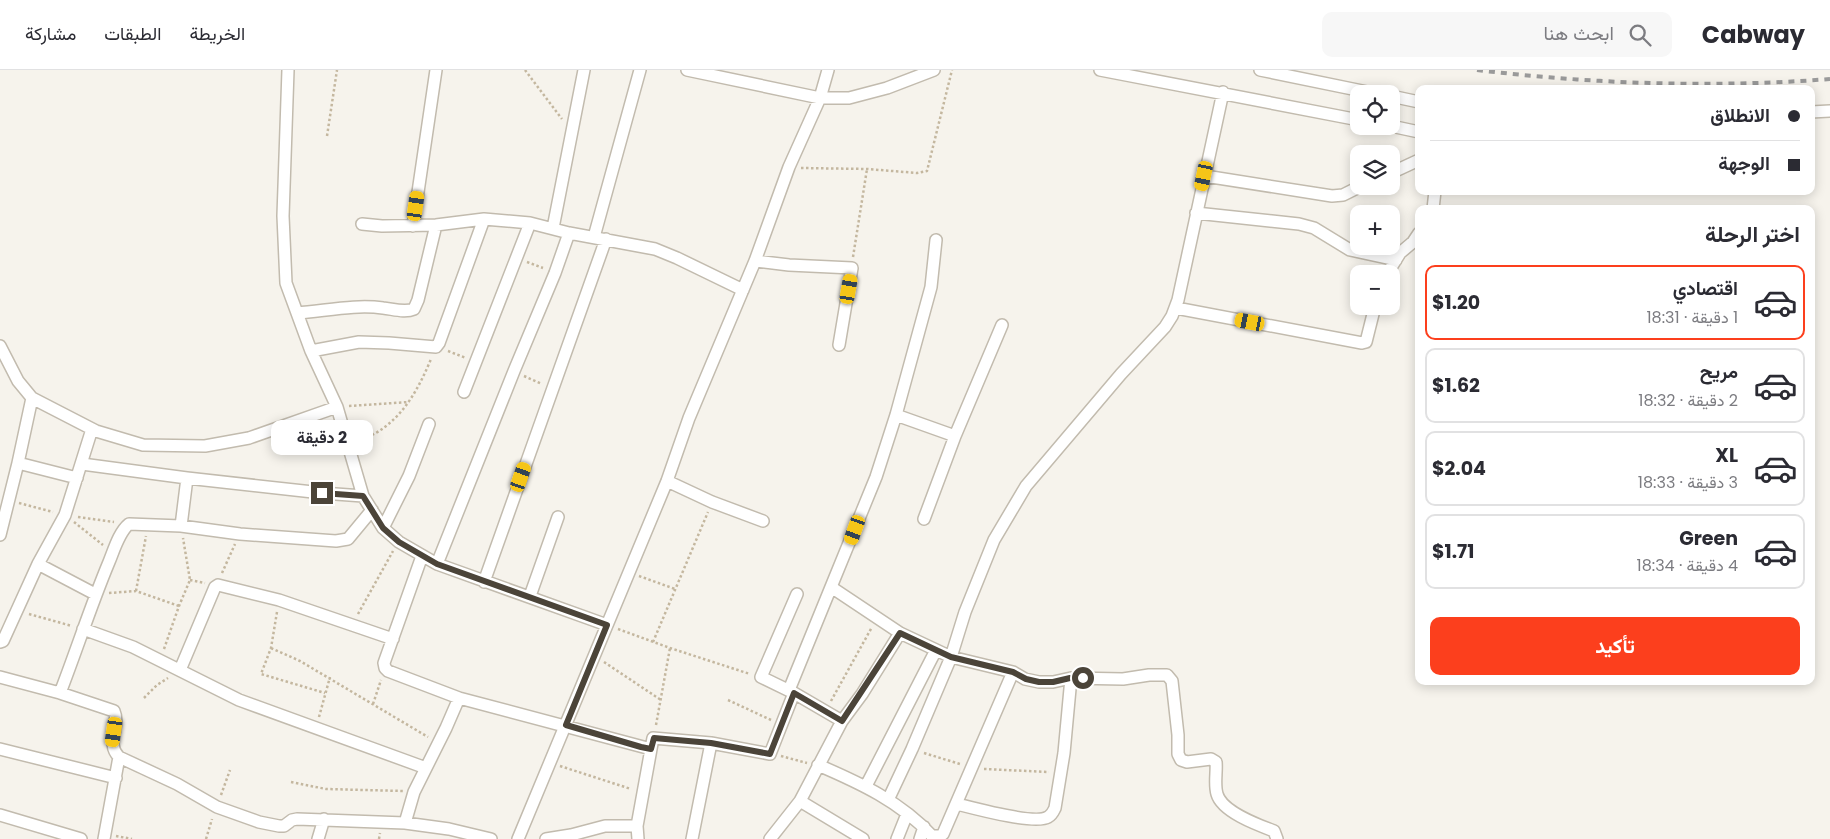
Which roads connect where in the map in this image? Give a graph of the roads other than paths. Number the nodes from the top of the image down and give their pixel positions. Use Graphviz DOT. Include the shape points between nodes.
graph roads {
  1 [pos="288,70"];
  2 [pos="436,70"];
  3 [pos="584,70"];
  4 [pos="640,70"];
  5 [pos="687,70"];
  6 [pos="828,70"];
  7 [pos="934,70"];
  8 [pos="1100,70"];
  9 [pos="1260,70"];
  10 [pos="1350,88"];
  11 [pos="1223,92"];
  12 [pos="820,98"];
  13 [pos="1400,98"];
  14 [pos="1415,101"];
  15 [pos="1830,110"];
  16 [pos="1815,112"];
  17 [pos="1350,118"];
  18 [pos="1400,128"];
  19 [pos="1415,131"];
  20 [pos="1415,162"];
  21 [pos="1400,168"];
  22 [pos="1204,176"];
  23 [pos="1350,192"];
  24 [pos="1196,213"];
  25 [pos="484,219"];
  26 [pos="530,223"];
  27 [pos="362,224"];
  28 [pos="436,225"];
  29 [pos="413,226"];
  30 [pos="553,228"];
  31 [pos="569,233"];
  32 [pos="594,237"];
  33 [pos="606,239"];
  34 [pos="1415,239"];
  35 [pos="936,240"];
  36 [pos="1396,260"];
  37 [pos="755,261"];
  38 [pos="1393,265"];
  39 [pos="743,290"];
  40 [pos="1176,308"];
  41 [pos="296,313"];
  42 [pos="1373,315"];
  43 [pos="1002,325"];
  44 [pos="0,346"];
  45 [pos="839,346"];
  46 [pos="311,352"];
  47 [pos="464,392"];
  48 [pos="32,398"];
  49 [pos="337,407"];
  50 [pos="896,415"];
  51 [pos="429,424"];
  52 [pos="92,429"];
  53 [pos="955,436"];
  54 [pos="18,462"];
  55 [pos="82,464"];
  56 [pos="77,478"];
  57 [pos="187,478"];
  58 [pos="667,481"];
  59 [pos="363,496"];
  60 [pos="372,510"];
  61 [pos="558,517"];
  62 [pos="924,519"];
  63 [pos="763,521"];
  64 [pos="181,526"];
  65 [pos="383,528"];
  66 [pos="0,535"];
  67 [pos="422,556"];
  68 [pos="38,564"];
  69 [pos="437,564"];
  70 [pos="484,582"];
  71 [pos="831,588"];
  72 [pos="95,594"];
  73 [pos="797,594"];
  74 [pos="530,596"];
  75 [pos="607,625"];
  76 [pos="83,629"];
  77 [pos="900,633"];
  78 [pos="393,639"];
  79 [pos="0,642"];
  80 [pos="936,650"];
  81 [pos="951,657"];
  82 [pos="180,670"];
  83 [pos="1013,672"];
  84 [pos="0,677"];
  85 [pos="1070,678"];
  86 [pos="792,692"];
  87 [pos="60,693"];
  88 [pos="459,698"];
  89 [pos="842,721"];
  90 [pos="566,725"];
  91 [pos="711,743"];
  92 [pos="652,744"];
  93 [pos="0,749"];
  94 [pos="119,757"];
  95 [pos="818,765"];
  96 [pos="426,768"];
  97 [pos="116,778"];
  98 [pos="866,786"];
  99 [pos="888,800"];
  100 [pos="800,801"];
  101 [pos="956,804"];
  102 [pos="907,814"];
  103 [pos="0,815"];
  104 [pos="324,819"];
  105 [pos="405,823"];
  106 [pos="637,826"];
  107 [pos="924,827"];
  108 [pos="850,835"];
  109 [pos="476,838"];
  110 [pos="80,839"];
  111 [pos="104,839"];
  112 [pos="318,839"];
  113 [pos="491,839"];
  114 [pos="518,839"];
  115 [pos="546,839"];
  116 [pos="638,839"];
  117 [pos="692,839"];
  118 [pos="770,839"];
  119 [pos="863,839"];
  120 [pos="897,839"];
  121 [pos="920,839"];
  122 [pos="1277,839"];
  1 -- 41 [label="street" via="283,245 286,283"];
  2 -- 29 [label="street"];
  3 -- 30 [label="street"];
  4 -- 32 [label="street"];
  5 -- 12 [label="street"];
  6 -- 12 [label="street"];
  7 -- 12 [label="street" via="849,98"];
  8 -- 11 [label="street"];
  9 -- 10 [label="street"];
  11 -- 17 [label="street"];
  11 -- 22 [label="street"];
  12 -- 37 [label="street" via="789,167"];
  13 -- 14 [label="street"];
  15 -- 16 [label="street"];
  18 -- 19 [label="street"];
  20 -- 21 [label="street"];
  22 -- 23 [label="street" via="1332,196"];
  22 -- 24 [label="street"];
  24 -- 36 [label="street" via="1299,224 1314,228 1345,248"];
  24 -- 40 [label="street"];
  25 -- 26 [label="street"];
  25 -- 28 [label="street"];
  25 -- 46 [label="street" via="436,347 358,342"];
  26 -- 30 [label="street"];
  26 -- 47 [label="street"];
  27 -- 29 [label="street"];
  28 -- 29 [label="street"];
  28 -- 41 [label="street" via="414,309 409,312 365,307"];
  30 -- 31 [label="street"];
  31 -- 32 [label="street"];
  31 -- 69 [label="street"];
  32 -- 33 [label="street"];
  33 -- 39 [label="street" via="654,249"];
  33 -- 70 [label="street"];
  34 -- 36 [label="street"];
  35 -- 50 [label="street" via="931,287"];
  36 -- 38 [label="street"];
  37 -- 39 [label="street"];
  37 -- 45 [label="street" via="852,268"];
  39 -- 58 [label="street" via="689,418"];
  40 -- 42 [label="street" via="1362,343 1368,337"];
  40 -- 81 [label="street" via="1165,327 1026,486 994,540"];
  41 -- 46 [label="street"];
  43 -- 53 [label="street"];
  44 -- 48 [label="street" via="18,381"];
  46 -- 49 [label="street"];
  48 -- 52 [label="street"];
  48 -- 54 [label="street"];
  49 -- 52 [label="street" via="249,438 206,446 143,445"];
  49 -- 59 [label="street"];
  50 -- 53 [label="street"];
  50 -- 71 [label="street" via="876,477"];
  51 -- 65 [label="street"];
  52 -- 55 [label="street"];
  53 -- 62 [label="street"];
  54 -- 56 [label="street"];
  54 -- 66 [label="street"];
  55 -- 56 [label="street"];
  55 -- 57 [label="street"];
  56 -- 68 [label="street" via="65,515"];
  57 -- 59 [label="street"];
  57 -- 64 [label="street"];
  58 -- 63 [label="street"];
  58 -- 75 [label="street"];
  59 -- 60 [label="street"];
  60 -- 64 [label="street" via="348,539 342,541"];
  60 -- 65 [label="street"];
  61 -- 74 [label="street"];
  64 -- 72 [label="street" via="129,524"];
  65 -- 67 [label="street"];
  67 -- 69 [label="street"];
  67 -- 78 [label="street"];
  68 -- 72 [label="street"];
  68 -- 79 [label="street" via="18,611"];
  69 -- 70 [label="street"];
  70 -- 74 [label="street"];
  71 -- 77 [label="street"];
  71 -- 86 [label="street"];
  72 -- 76 [label="street"];
  73 -- 86 [label="street" via="760,677"];
  74 -- 75 [label="street"];
  75 -- 90 [label="street"];
  76 -- 82 [label="street" via="133,647"];
  76 -- 87 [label="street"];
  77 -- 80 [label="street"];
  77 -- 89 [label="street"];
  78 -- 82 [label="street" via="279,600 221,585 216,586"];
  78 -- 88 [label="street" via="384,663 388,671"];
  80 -- 81 [label="street"];
  80 -- 98 [label="street"];
  81 -- 83 [label="street"];
  81 -- 99 [label="street"];
  82 -- 96 [label="street" via="239,700"];
  83 -- 85 [label="street" via="1039,682"];
  83 -- 101 [label="street"];
  84 -- 87 [label="street"];
  85 -- 101 [label="street" via="1060,773 1051,815 1046,819 1007,816"];
  85 -- 122 [label="street" via="1123,680 1167,675 1172,680 1181,760 1211,759 1216,762 1217,794 1221,801 1238,816 1274,831"];
  86 -- 89 [label="street"];
  86 -- 91 [label="street" via="770,754"];
  87 -- 94 [label="street" via="114,711 112,745"];
  88 -- 90 [label="street"];
  88 -- 96 [label="street"];
  89 -- 95 [label="street"];
  90 -- 92 [label="street"];
  90 -- 114 [label="street"];
  91 -- 92 [label="street"];
  91 -- 117 [label="street"];
  92 -- 106 [label="street"];
  93 -- 97 [label="street"];
  94 -- 97 [label="street"];
  94 -- 104 [label="street" via="217,806 259,822 284,826 292,820"];
  95 -- 98 [label="street"];
  95 -- 100 [label="street"];
  96 -- 105 [label="street" via="414,792"];
  97 -- 111 [label="street"];
  98 -- 99 [label="street"];
  99 -- 102 [label="street"];
  100 -- 108 [label="street"];
  100 -- 118 [label="street"];
  101 -- 107 [label="street" via="943,834 932,836"];
  102 -- 107 [label="street"];
  102 -- 120 [label="street"];
  103 -- 110 [label="street"];
  104 -- 105 [label="street"];
  104 -- 112 [label="street"];
  105 -- 109 [label="street" via="449,829"];
  106 -- 115 [label="street" via="605,826"];
  106 -- 116 [label="street"];
  107 -- 121 [label="street"];
  108 -- 119 [label="street"];
  109 -- 113 [label="street"];
}
